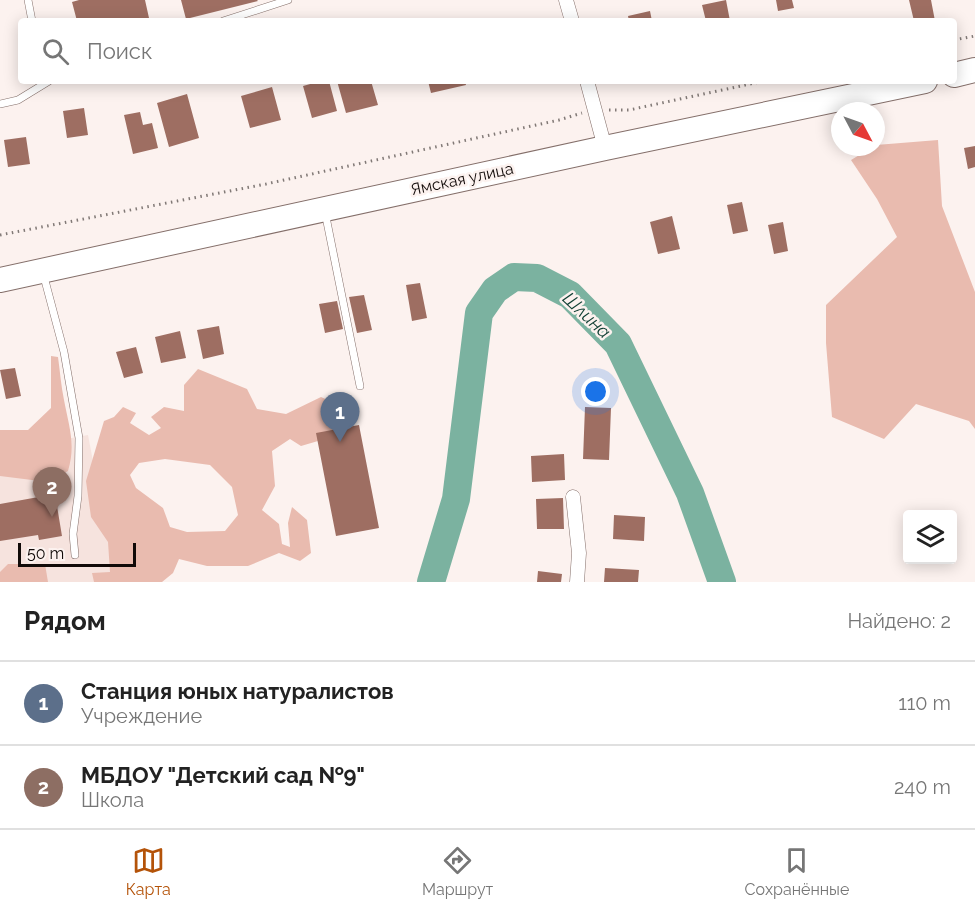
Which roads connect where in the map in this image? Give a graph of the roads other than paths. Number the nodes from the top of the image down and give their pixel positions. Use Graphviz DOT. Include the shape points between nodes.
graph roads {
  1 [pos="28,0"];
  2 [pos="288,0"];
  3 [pos="566,0"];
  4 [pos="31,18"];
  5 [pos="232,18"];
  6 [pos="571,18"];
  7 [pos="975,70"];
  8 [pos="957,74"];
  9 [pos="44,84"];
  10 [pos="588,84"];
  11 [pos="911,84"];
  12 [pos="0,104"];
  13 [pos="605,148"];
  14 [pos="324,209"];
  15 [pos="43,271"];
  16 [pos="0,280"];
  17 [pos="360,386"];
  18 [pos="573,497"];
  19 [pos="75,555"];
  20 [pos="577,582"];
  1 -- 4 [label="lane"];
  2 -- 5 [label="lane"];
  3 -- 6 [label="street"];
  7 -- 8 [label="highway"];
  9 -- 12 [label="lane" via="18,100"];
  10 -- 13 [label="street"];
  11 -- 13 [label="highway, Ямская улица"];
  13 -- 14 [label="highway, Ямская улица"];
  14 -- 15 [label="highway, Ямская улица"];
  14 -- 17 [label="lane"];
  15 -- 16 [label="highway, Ямская улица"];
  15 -- 19 [label="lane" via="64,352 79,438"];
  18 -- 20 [label="street" via="579,553"];
}
